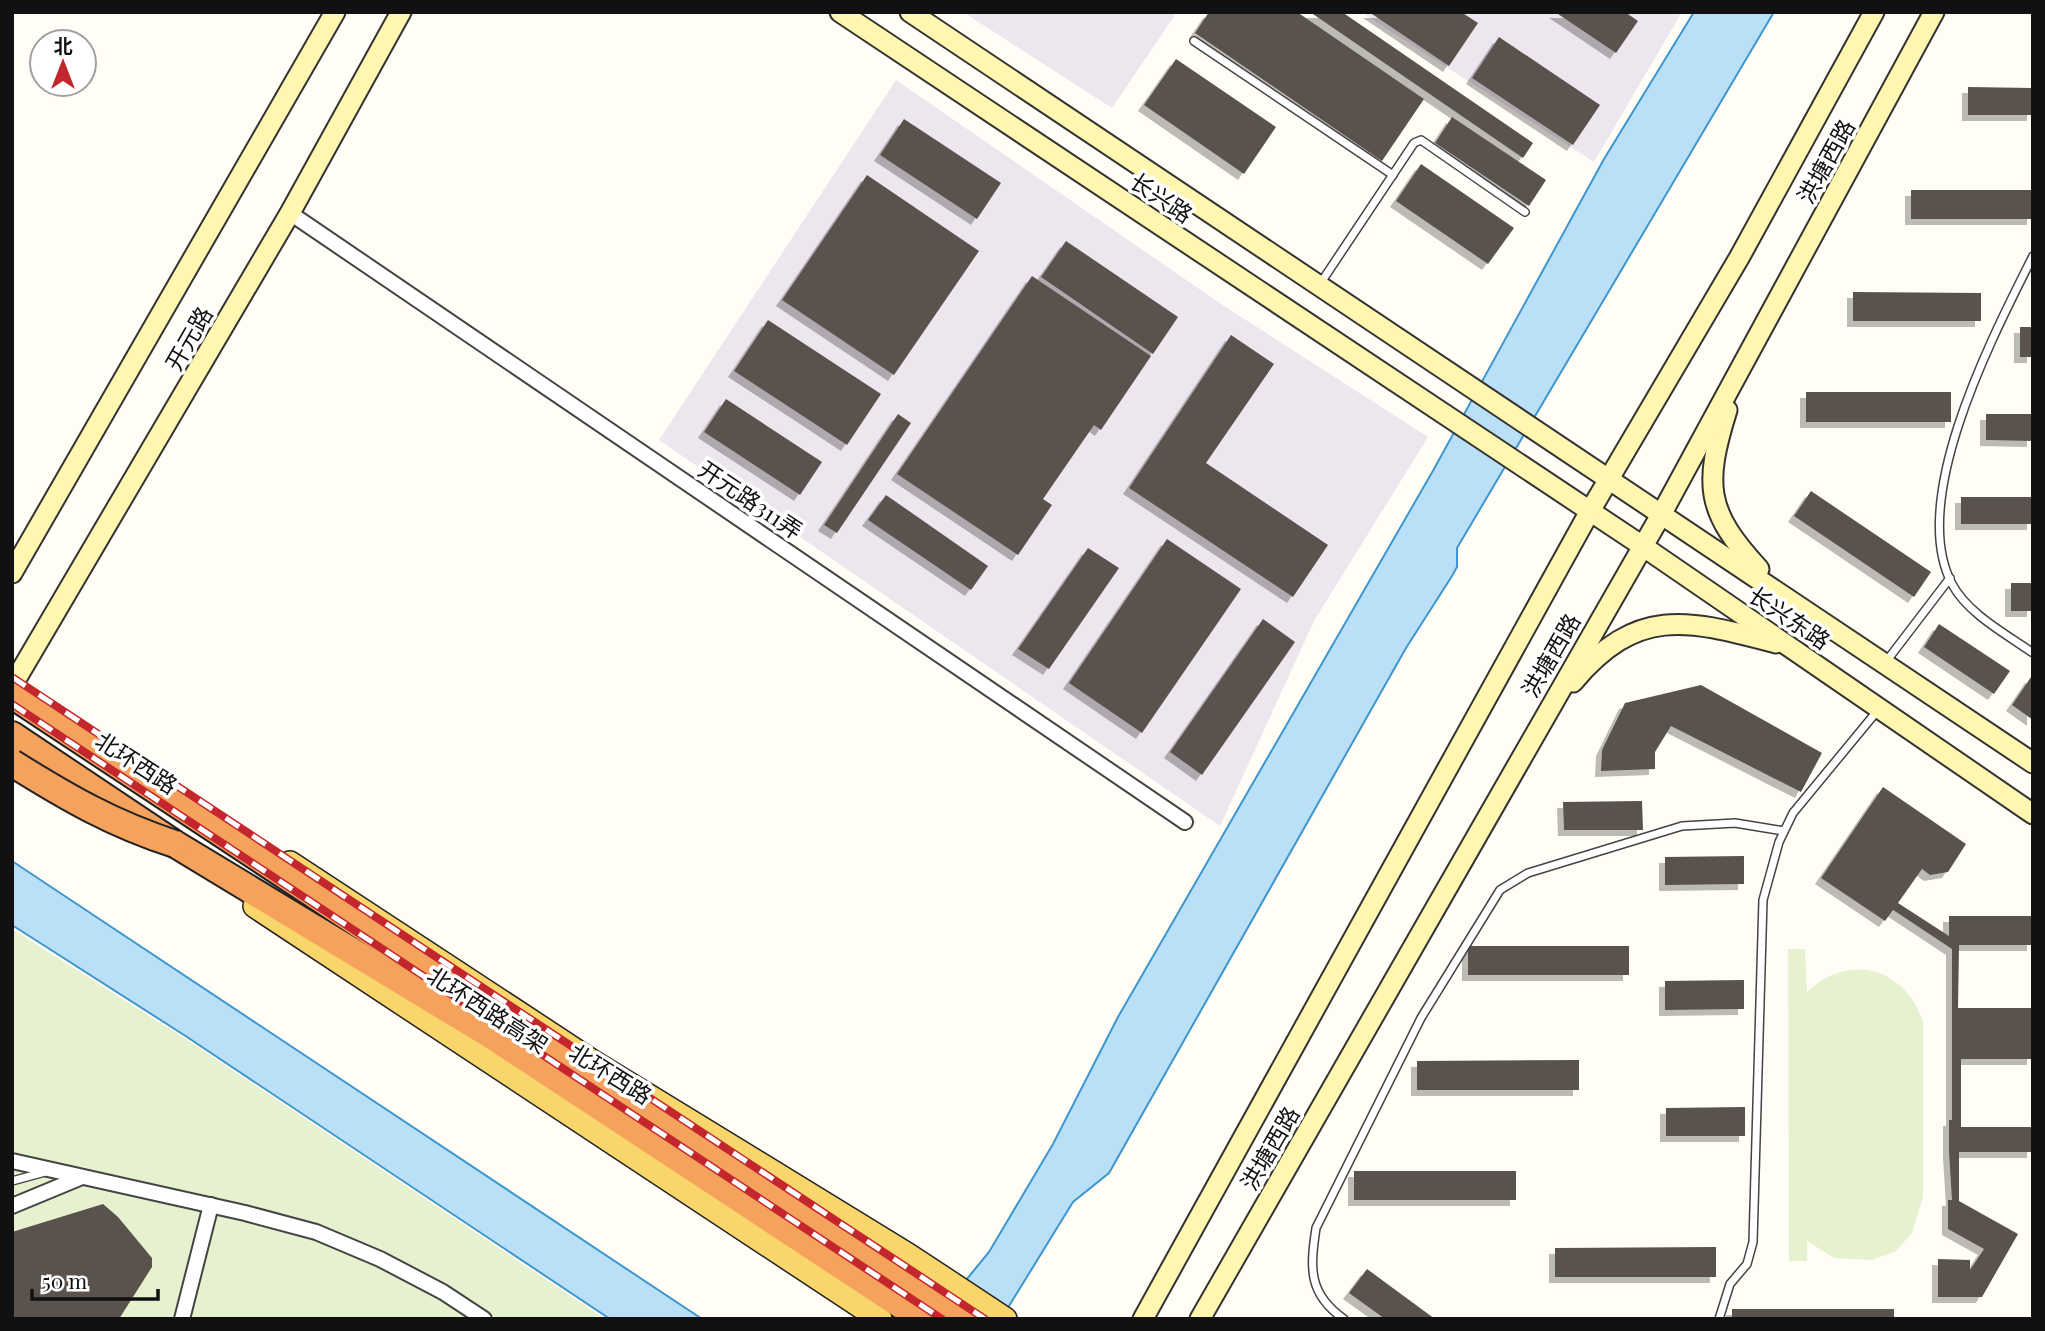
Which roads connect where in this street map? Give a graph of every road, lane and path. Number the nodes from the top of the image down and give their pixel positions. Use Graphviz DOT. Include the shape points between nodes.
graph roads {
  1 [pos="335,12"];
  2 [pos="401,12"];
  3 [pos="840,12"];
  4 [pos="910,12"];
  5 [pos="1874,12"];
  6 [pos="1934,12"];
  7 [pos="1194,41"];
  8 [pos="1393,175"];
  9 [pos="1525,212"];
  10 [pos="290,213"];
  11 [pos="2033,256"];
  12 [pos="1320,285"];
  13 [pos="1740,369"];
  14 [pos="1538,430"];
  15 [pos="1518,463"];
  16 [pos="1610,478"];
  17 [pos="1590,511"];
  18 [pos="1662,513"];
  19 [pos="1641,545"];
  20 [pos="12,573"];
  21 [pos="1950,578"];
  22 [pos="1785,595"];
  23 [pos="1790,647"];
  24 [pos="2033,653"];
  25 [pos="1885,663"];
  26 [pos="13,686"];
  27 [pos="1880,709"];
  28 [pos="1541,720"];
  29 [pos="12,735"];
  30 [pos="12,745"];
  31 [pos="12,763"];
  32 [pos="2033,763"];
  33 [pos="2033,814"];
  34 [pos="1185,822"];
  35 [pos="1784,831"];
  36 [pos="176,845"];
  37 [pos="12,1161"];
  38 [pos="52,1170"];
  39 [pos="82,1177"];
  40 [pos="12,1181"];
  41 [pos="211,1205"];
  42 [pos="12,1206"];
  43 [pos="878,1317"];
  44 [pos="182,1319"];
  45 [pos="484,1319"];
  46 [pos="922,1319"];
  47 [pos="966,1319"];
  48 [pos="1005,1319"];
  49 [pos="1143,1319"];
  50 [pos="1200,1319"];
  51 [pos="1344,1319"];
  52 [pos="1719,1319"];
  1 -- 20 [label="main road, 开元路"];
  2 -- 10 [label="main road, 开元路"];
  3 -- 15 [label="main road, 长兴路"];
  4 -- 12 [label="main road, 长兴路"];
  5 -- 16 [label="main road, 洪塘西路" via="1739,258"];
  6 -- 13 [label="main road, 洪塘西路"];
  7 -- 8 [label="lane"];
  8 -- 9 [label="lane" via="1420,140"];
  8 -- 12 [label="lane"];
  10 -- 26 [label="main road, 开元路"];
  10 -- 34 [label="street, 开元路311弄"];
  11 -- 21 [label="lane" via="1980,363 1954,440 1941,506 1942,555"];
  12 -- 14 [label="main road, 长兴路"];
  13 -- 18 [label="main road, 洪塘西路"];
  13 -- 22 [label="main road" via="1717,442 1711,484 1718,515 1735,543"];
  14 -- 16 [label="main road, 长兴东路"];
  15 -- 17 [label="main road, 长兴东路"];
  16 -- 17 [label="main road, 洪塘西路"];
  16 -- 18 [label="main road, 长兴东路"];
  17 -- 19 [label="main road, 长兴东路"];
  17 -- 49 [label="main road, 洪塘西路"];
  18 -- 19 [label="main road, 洪塘西路"];
  18 -- 22 [label="main road, 长兴东路"];
  19 -- 23 [label="main road, 长兴东路"];
  19 -- 28 [label="main road, 洪塘西路"];
  21 -- 24 [label="lane" via="1981,616"];
  21 -- 25 [label="lane"];
  22 -- 25 [label="main road, 长兴东路"];
  23 -- 27 [label="main road, 长兴东路"];
  23 -- 28 [label="main road" via="1679,622 1651,626 1594,658"];
  25 -- 32 [label="main road, 长兴东路"];
  26 -- 47 [label="highway, 北环西路高架" via="483,1006"];
  26 -- 48 [label="main road, 北环西路" via="593,1062"];
  27 -- 33 [label="main road, 长兴东路"];
  27 -- 35 [label="lane" via="1793,813"];
  28 -- 50 [label="main road, 洪塘西路"];
  29 -- 36 [label="highway, 北环西路高架, bridge"];
  30 -- 43 [label="main road"];
  31 -- 36 [label="highway, bridge" via="124,828"];
  35 -- 51 [label="lane" via="1735,823 1682,826 1528,873 1500,890 1422,1018 1316,1228 1312,1254 1315,1284 1325,1306"];
  35 -- 52 [label="lane" via="1763,900 1753,1242 1747,1264 1730,1284"];
  36 -- 46 [label="highway, 北环西路高架" via="492,1036"];
  37 -- 38 [label="street"];
  38 -- 39 [label="street"];
  38 -- 40 [label="lane"];
  39 -- 41 [label="street"];
  39 -- 42 [label="street"];
  41 -- 44 [label="street"];
  41 -- 45 [label="street" via="329,1238 433,1287"];
}
